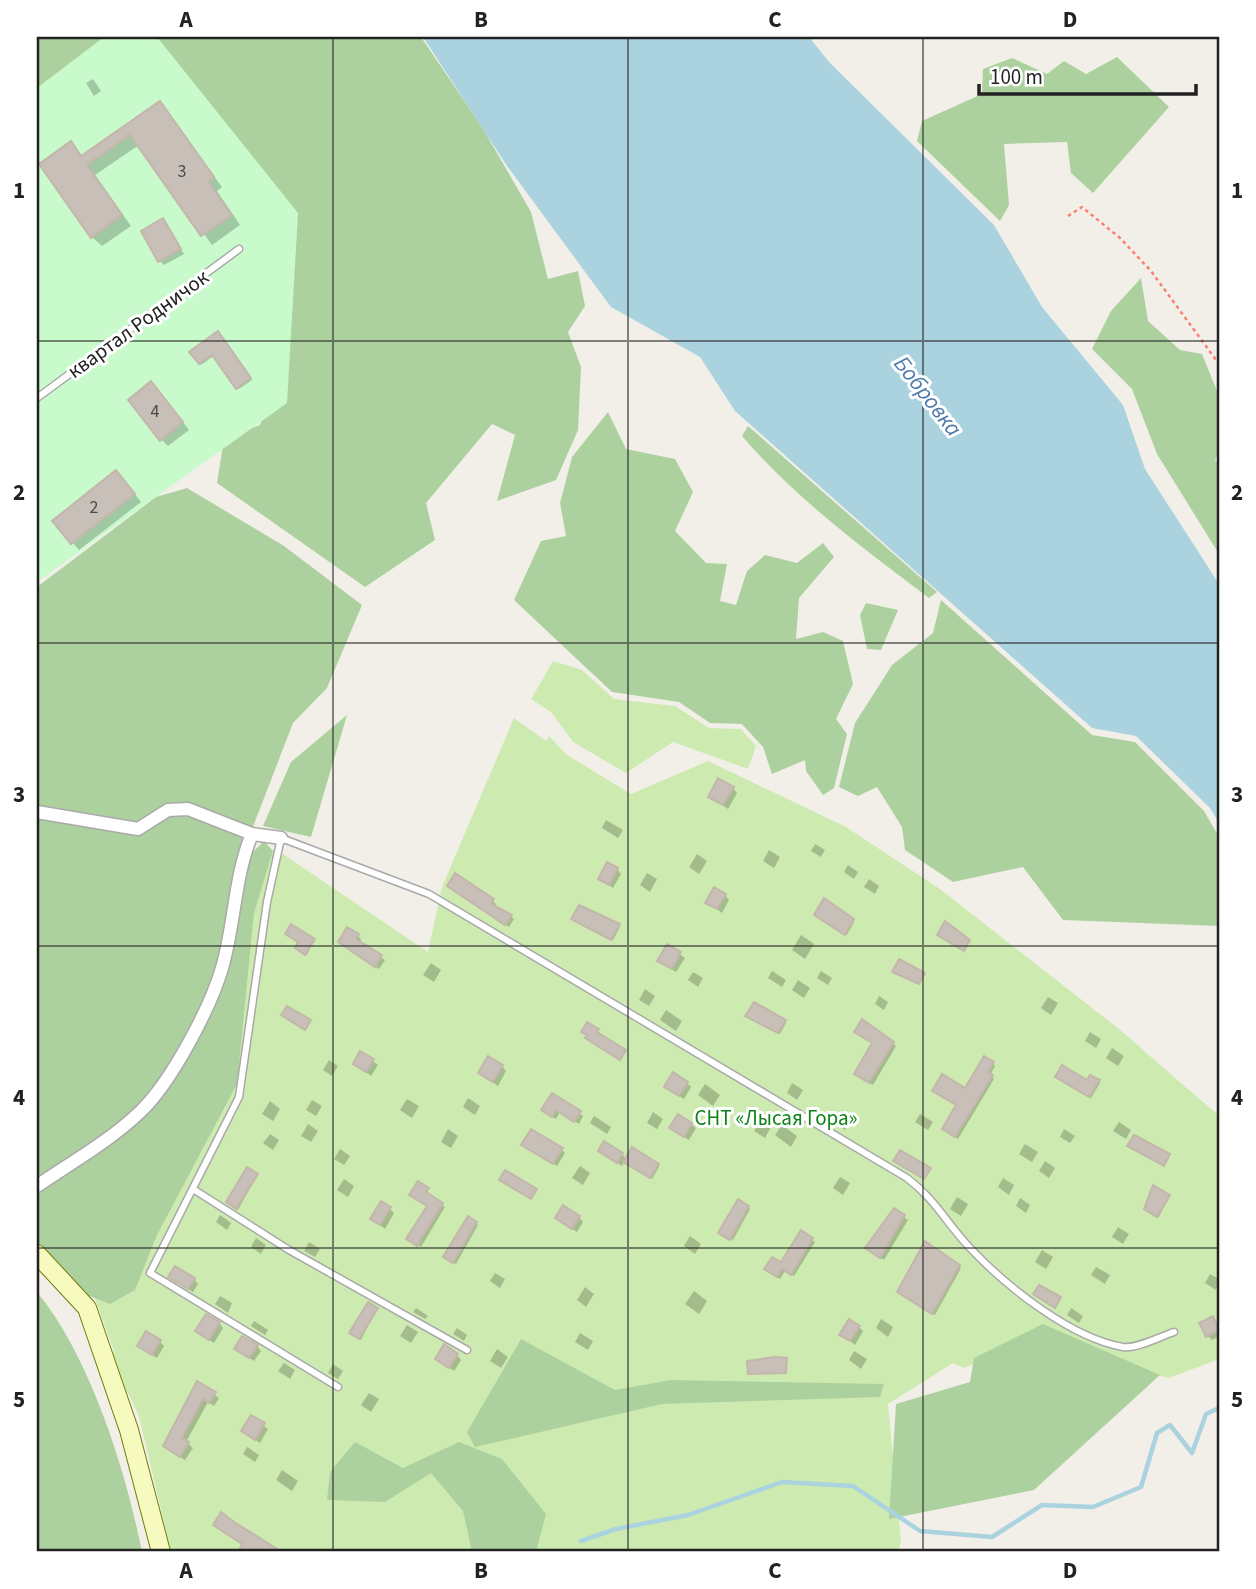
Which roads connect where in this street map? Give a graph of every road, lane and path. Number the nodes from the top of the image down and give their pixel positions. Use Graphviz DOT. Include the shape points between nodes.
graph roads {
  1 [pos="1068,216"];
  2 [pos="239,249"];
  3 [pos="1219,364"];
  4 [pos="37,398"];
  5 [pos="37,813"];
  6 [pos="252,834"];
  7 [pos="281,838"];
  8 [pos="37,1186"];
  9 [pos="193,1189"];
  10 [pos="37,1254"];
  11 [pos="1174,1332"];
  12 [pos="467,1350"];
  13 [pos="338,1387"];
  14 [pos="161,1552"];
  1 -- 3 [label="path" via="1082,207 1120,238 1179,305"];
  2 -- 4 [label="lane, квартал Родничок"];
  5 -- 6 [label="street" via="138,829 168,810 188,808"];
  6 -- 7 [label="street"];
  6 -- 8 [label="street" via="244,853 222,969 179,1058 142,1110"];
  7 -- 9 [label="lane" via="259,951 239,1097"];
  7 -- 11 [label="lane" via="429,894 907,1178 929,1195 970,1248 1022,1298 1125,1348"];
  9 -- 12 [label="lane" via="289,1250"];
  9 -- 13 [label="lane" via="150,1273"];
  10 -- 14 [label="main road" via="87,1308 129,1430"];
}
